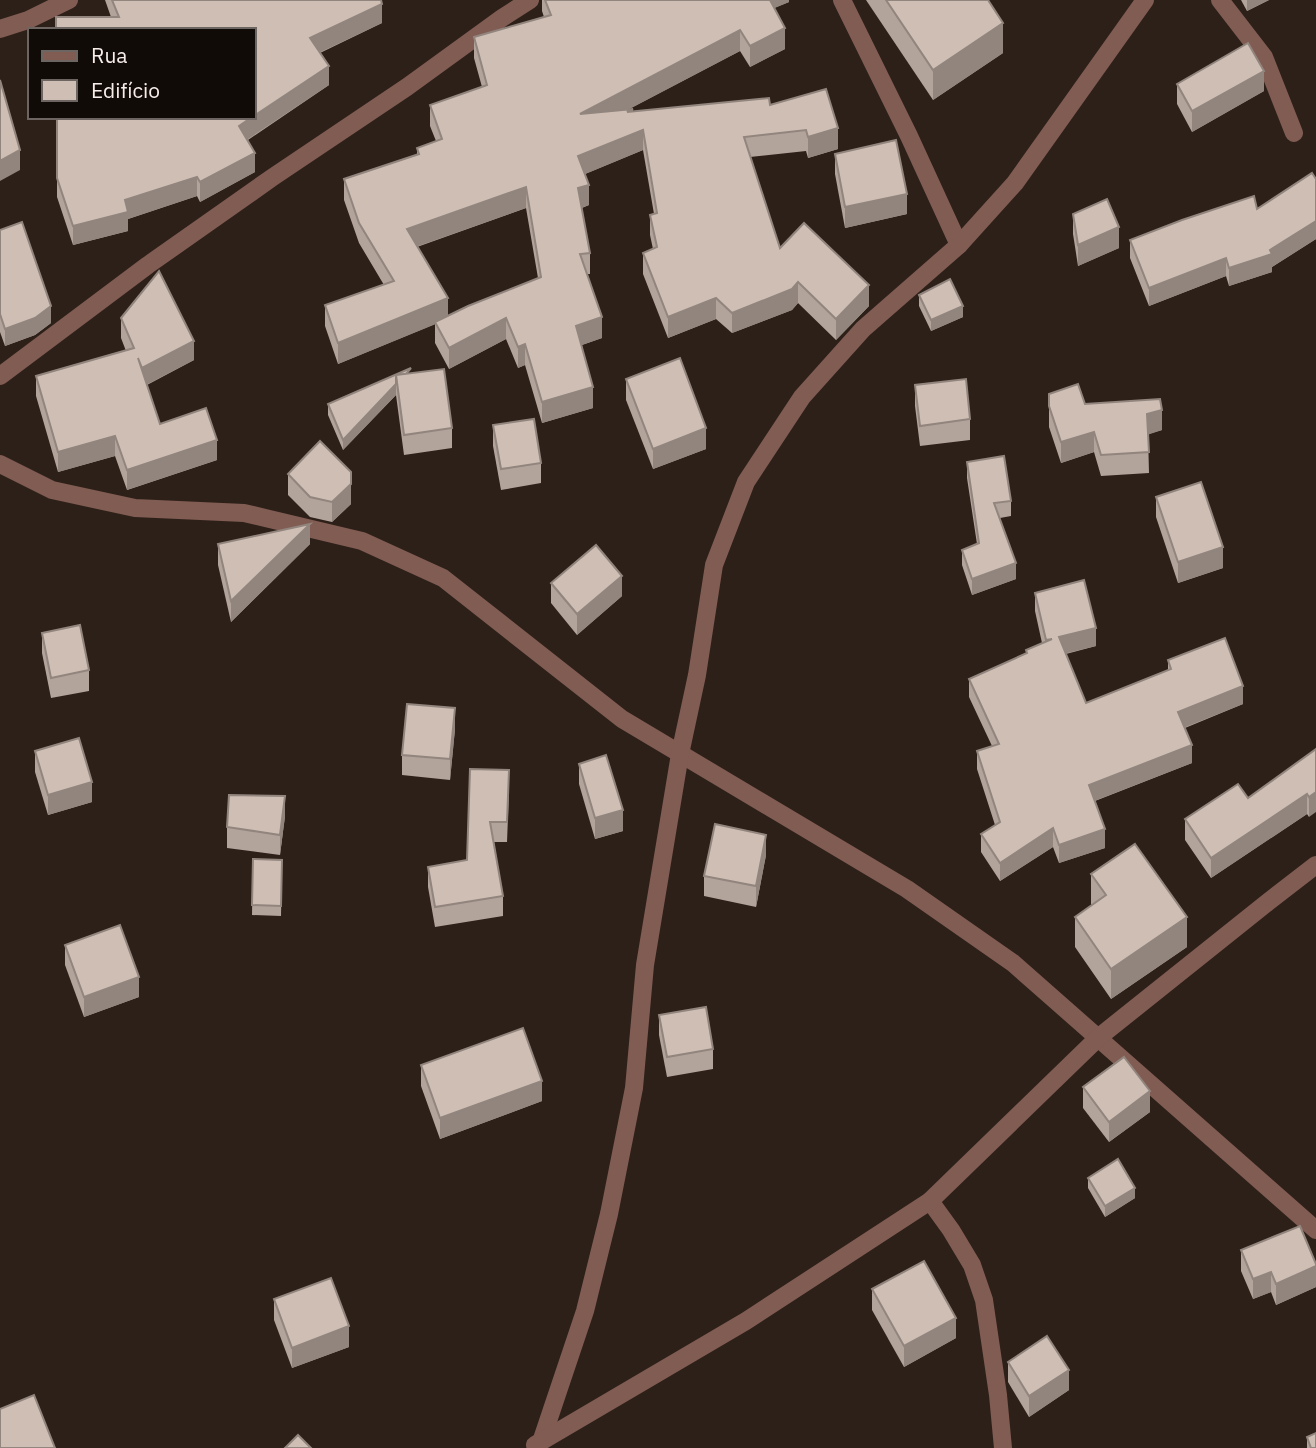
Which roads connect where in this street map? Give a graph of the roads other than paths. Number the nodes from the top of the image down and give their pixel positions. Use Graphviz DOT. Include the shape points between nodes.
graph roads {
  1 [pos="69,0"];
  2 [pos="530,0"];
  3 [pos="842,0"];
  4 [pos="1145,0"];
  5 [pos="1220,0"];
  6 [pos="0,29"];
  7 [pos="1294,133"];
  8 [pos="960,245"];
  9 [pos="0,376"];
  10 [pos="0,464"];
  11 [pos="680,754"];
  12 [pos="1316,866"];
  13 [pos="1099,1037"];
  14 [pos="930,1201"];
  15 [pos="1316,1230"];
  16 [pos="536,1445"];
  17 [pos="1003,1448"];
  1 -- 6 [label="street"];
  2 -- 9 [label="street" via="148,265"];
  3 -- 8 [label="street"];
  4 -- 8 [label="street" via="1014,183"];
  5 -- 7 [label="street" via="1264,57"];
  8 -- 11 [label="street" via="863,330 802,397 746,482 714,565"];
  10 -- 11 [label="street" via="52,489 135,508 244,513 362,541 443,578 622,719"];
  11 -- 13 [label="street" via="907,889 1013,963"];
  11 -- 16 [label="street" via="645,965 634,1088 609,1214 585,1311"];
  12 -- 13 [label="street"];
  13 -- 14 [label="street"];
  13 -- 15 [label="street"];
  14 -- 16 [label="street" via="746,1321"];
  14 -- 17 [label="street" via="972,1265 984,1300"];
}
